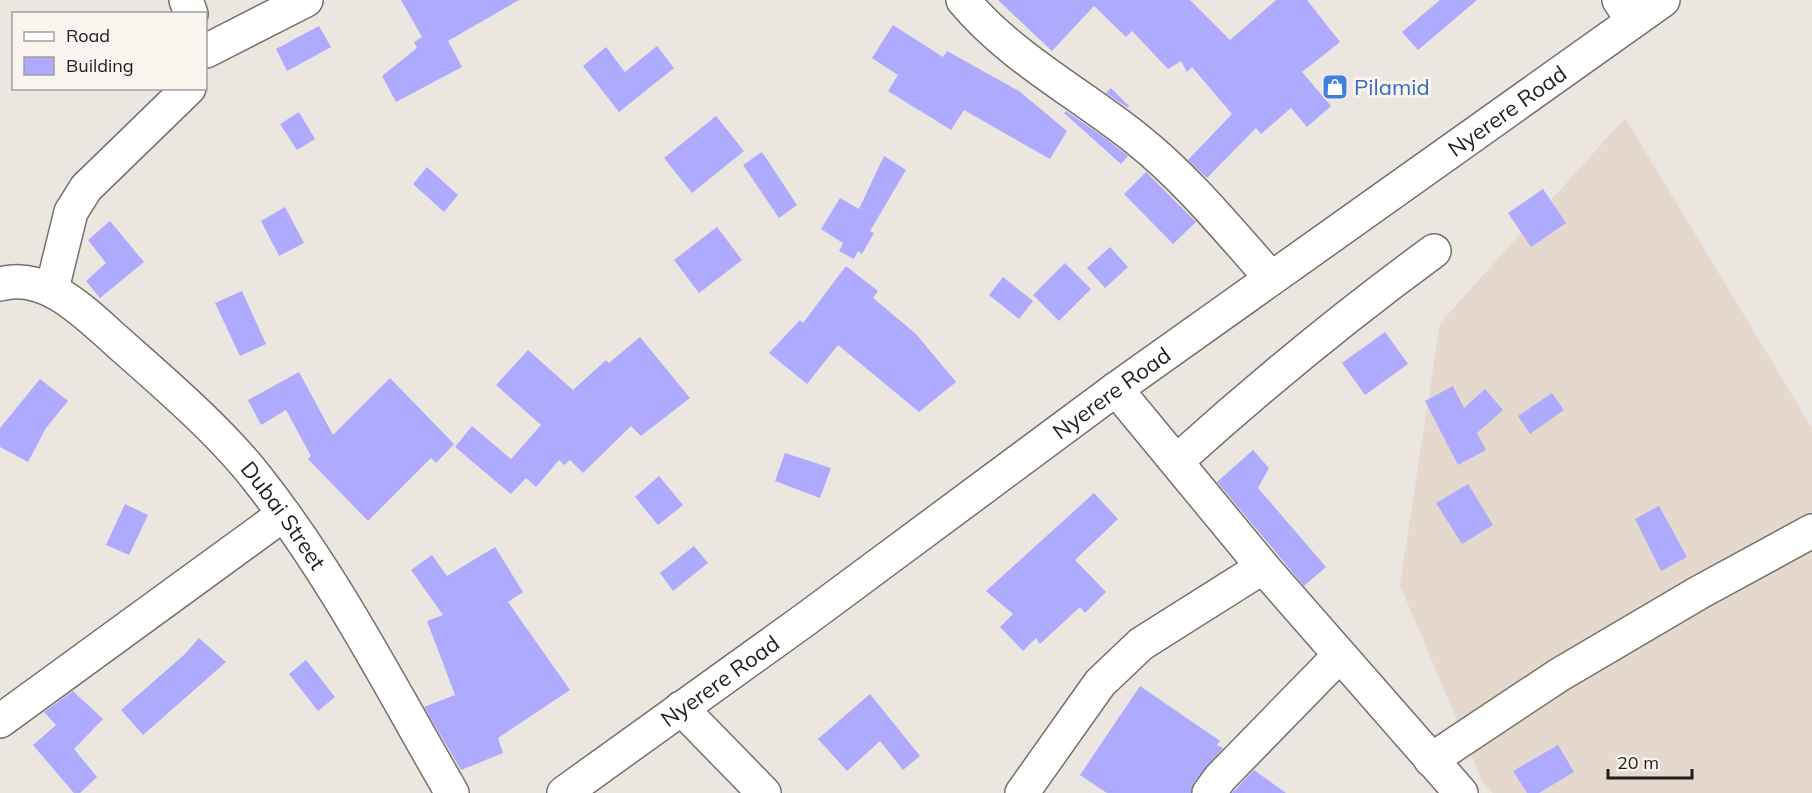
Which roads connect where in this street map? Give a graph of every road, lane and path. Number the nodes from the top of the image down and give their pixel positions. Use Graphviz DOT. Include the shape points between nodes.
graph roads {
  1 [pos="306,0"];
  2 [pos="963,0"];
  3 [pos="1663,0"];
  4 [pos="1626,11"];
  5 [pos="207,50"];
  6 [pos="187,90"];
  7 [pos="1434,251"];
  8 [pos="1271,278"];
  9 [pos="0,284"];
  10 [pos="52,289"];
  11 [pos="1116,389"];
  12 [pos="1177,461"];
  13 [pos="284,514"];
  14 [pos="1812,531"];
  15 [pos="1263,567"];
  16 [pos="1339,656"];
  17 [pos="681,708"];
  18 [pos="0,721"];
  19 [pos="1431,760"];
  20 [pos="452,793"];
  21 [pos="564,793"];
  22 [pos="764,793"];
  23 [pos="1022,793"];
  24 [pos="1209,793"];
  25 [pos="1461,793"];
  1 -- 5 [label="street"];
  2 -- 8 [label="street" via="976,16 1028,59 1148,149 1191,188"];
  3 -- 4 [label="street, Nyerere Road"];
  4 -- 8 [label="street, Nyerere Road"];
  6 -- 10 [label="street" via="86,188 71,212"];
  7 -- 12 [label="street" via="1348,315"];
  8 -- 11 [label="street, Nyerere Road"];
  9 -- 10 [label="street" via="15,280"];
  10 -- 13 [label="street, Dubai Street" via="172,390 254,474"];
  11 -- 12 [label="street"];
  11 -- 17 [label="street, Nyerere Road"];
  12 -- 15 [label="street"];
  13 -- 18 [label="street"];
  13 -- 20 [label="street, Dubai Street" via="341,599"];
  14 -- 19 [label="street" via="1559,675"];
  15 -- 16 [label="street"];
  15 -- 23 [label="street" via="1141,644 1100,683"];
  16 -- 19 [label="street"];
  16 -- 24 [label="street"];
  17 -- 21 [label="street, Nyerere Road"];
  17 -- 22 [label="street"];
  19 -- 25 [label="street"];
}
